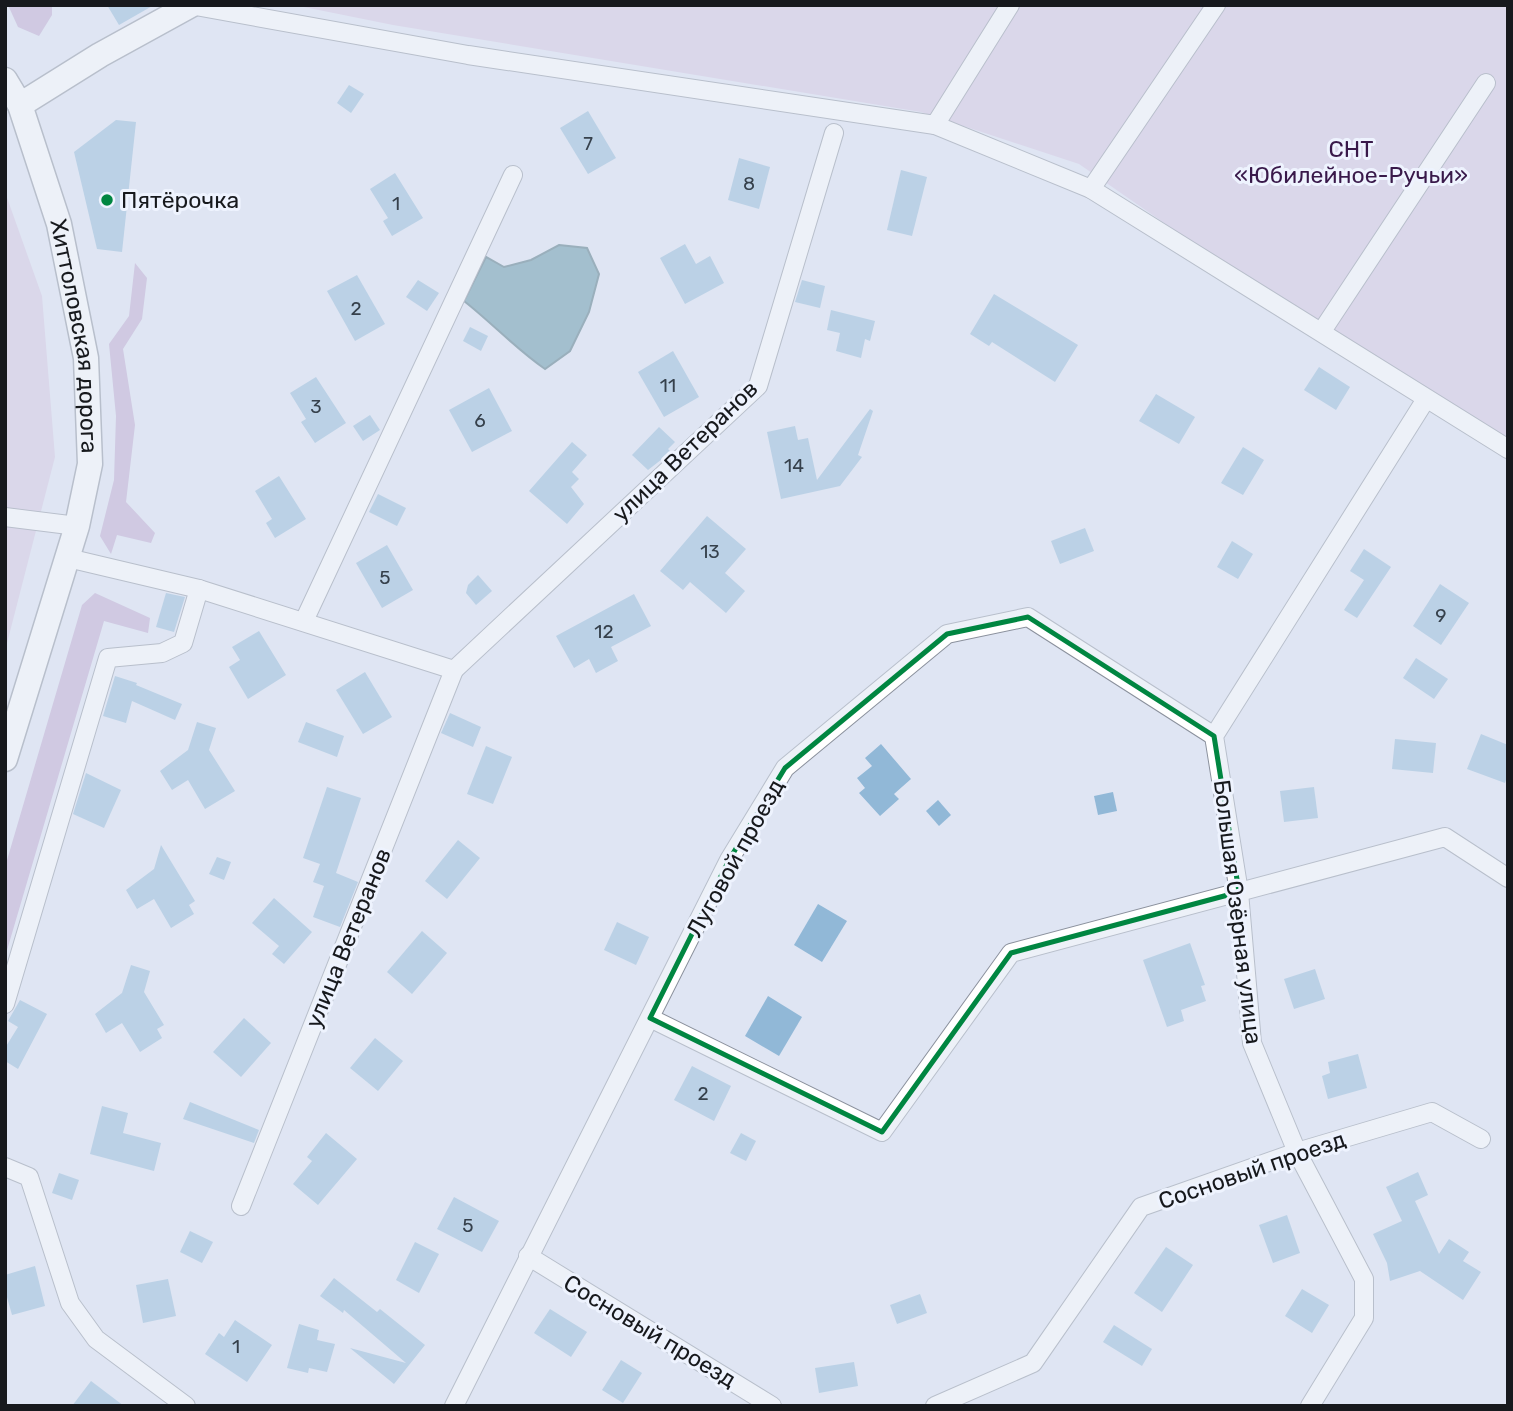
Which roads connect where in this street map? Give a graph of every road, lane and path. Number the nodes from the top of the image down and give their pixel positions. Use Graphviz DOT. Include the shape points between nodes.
graph roads {
  1 [pos="190,5"];
  2 [pos="1010,5"];
  3 [pos="1216,5"];
  4 [pos="5,80"];
  5 [pos="1486,83"];
  6 [pos="20,105"];
  7 [pos="935,125"];
  8 [pos="834,133"];
  9 [pos="513,174"];
  10 [pos="1091,189"];
  11 [pos="1322,331"];
  12 [pos="1426,399"];
  13 [pos="1508,449"];
  14 [pos="5,517"];
  15 [pos="77,526"];
  16 [pos="68,558"];
  17 [pos="199,589"];
  18 [pos="304,621"];
  19 [pos="454,670"];
  20 [pos="1214,736"];
  21 [pos="5,759"];
  22 [pos="1508,878"];
  23 [pos="1239,892"];
  24 [pos="5,1004"];
  25 [pos="650,1017"];
  26 [pos="1481,1139"];
  27 [pos="1297,1152"];
  28 [pos="5,1167"];
  29 [pos="242,1206"];
  30 [pos="528,1256"];
  31 [pos="186,1406"];
  32 [pos="454,1406"];
  33 [pos="772,1406"];
  34 [pos="935,1406"];
  35 [pos="1310,1406"];
  1 -- 6 [label="street"];
  1 -- 7 [label="street" via="468,55"];
  2 -- 7 [label="street"];
  3 -- 10 [label="street"];
  4 -- 6 [label="street, Хиттоловская дорога"];
  5 -- 11 [label="street"];
  6 -- 15 [label="street, Хиттоловская дорога" via="59,223 86,358 90,464"];
  7 -- 10 [label="street"];
  8 -- 19 [label="street, улица Ветеранов" via="758,386"];
  9 -- 18 [label="street"];
  10 -- 11 [label="street"];
  11 -- 12 [label="street"];
  12 -- 13 [label="street"];
  12 -- 20 [label="street"];
  14 -- 15 [label="street"];
  15 -- 16 [label="street, Хиттоловская дорога"];
  16 -- 17 [label="street"];
  16 -- 21 [label="street, Хиттоловская дорога"];
  17 -- 18 [label="street"];
  17 -- 24 [label="street" via="183,643 162,653 108,658"];
  18 -- 19 [label="street"];
  19 -- 29 [label="street, улица Ветеранов"];
  20 -- 23 [label="street, Большая Озёрная улица"];
  20 -- 25 [label="street, Луговой проезд" via="1028,617 947,634 785,768 729,860"];
  22 -- 23 [label="street" via="1445,837"];
  23 -- 25 [label="street" via="1011,953 881,1132"];
  23 -- 27 [label="street, Большая Озёрная улица" via="1252,1044"];
  25 -- 30 [label="street, Луговой проезд"];
  26 -- 27 [label="street, Сосновый проезд" via="1432,1112"];
  27 -- 34 [label="street, Сосновый проезд" via="1141,1207 1033,1363"];
  27 -- 35 [label="street, Большая Озёрная улица" via="1364,1279 1365,1297 1364,1318"];
  28 -- 31 [label="street" via="29,1177 70,1303 96,1339"];
  30 -- 32 [label="street, Луговой проезд"];
  30 -- 33 [label="street, Сосновый проезд"];
}
